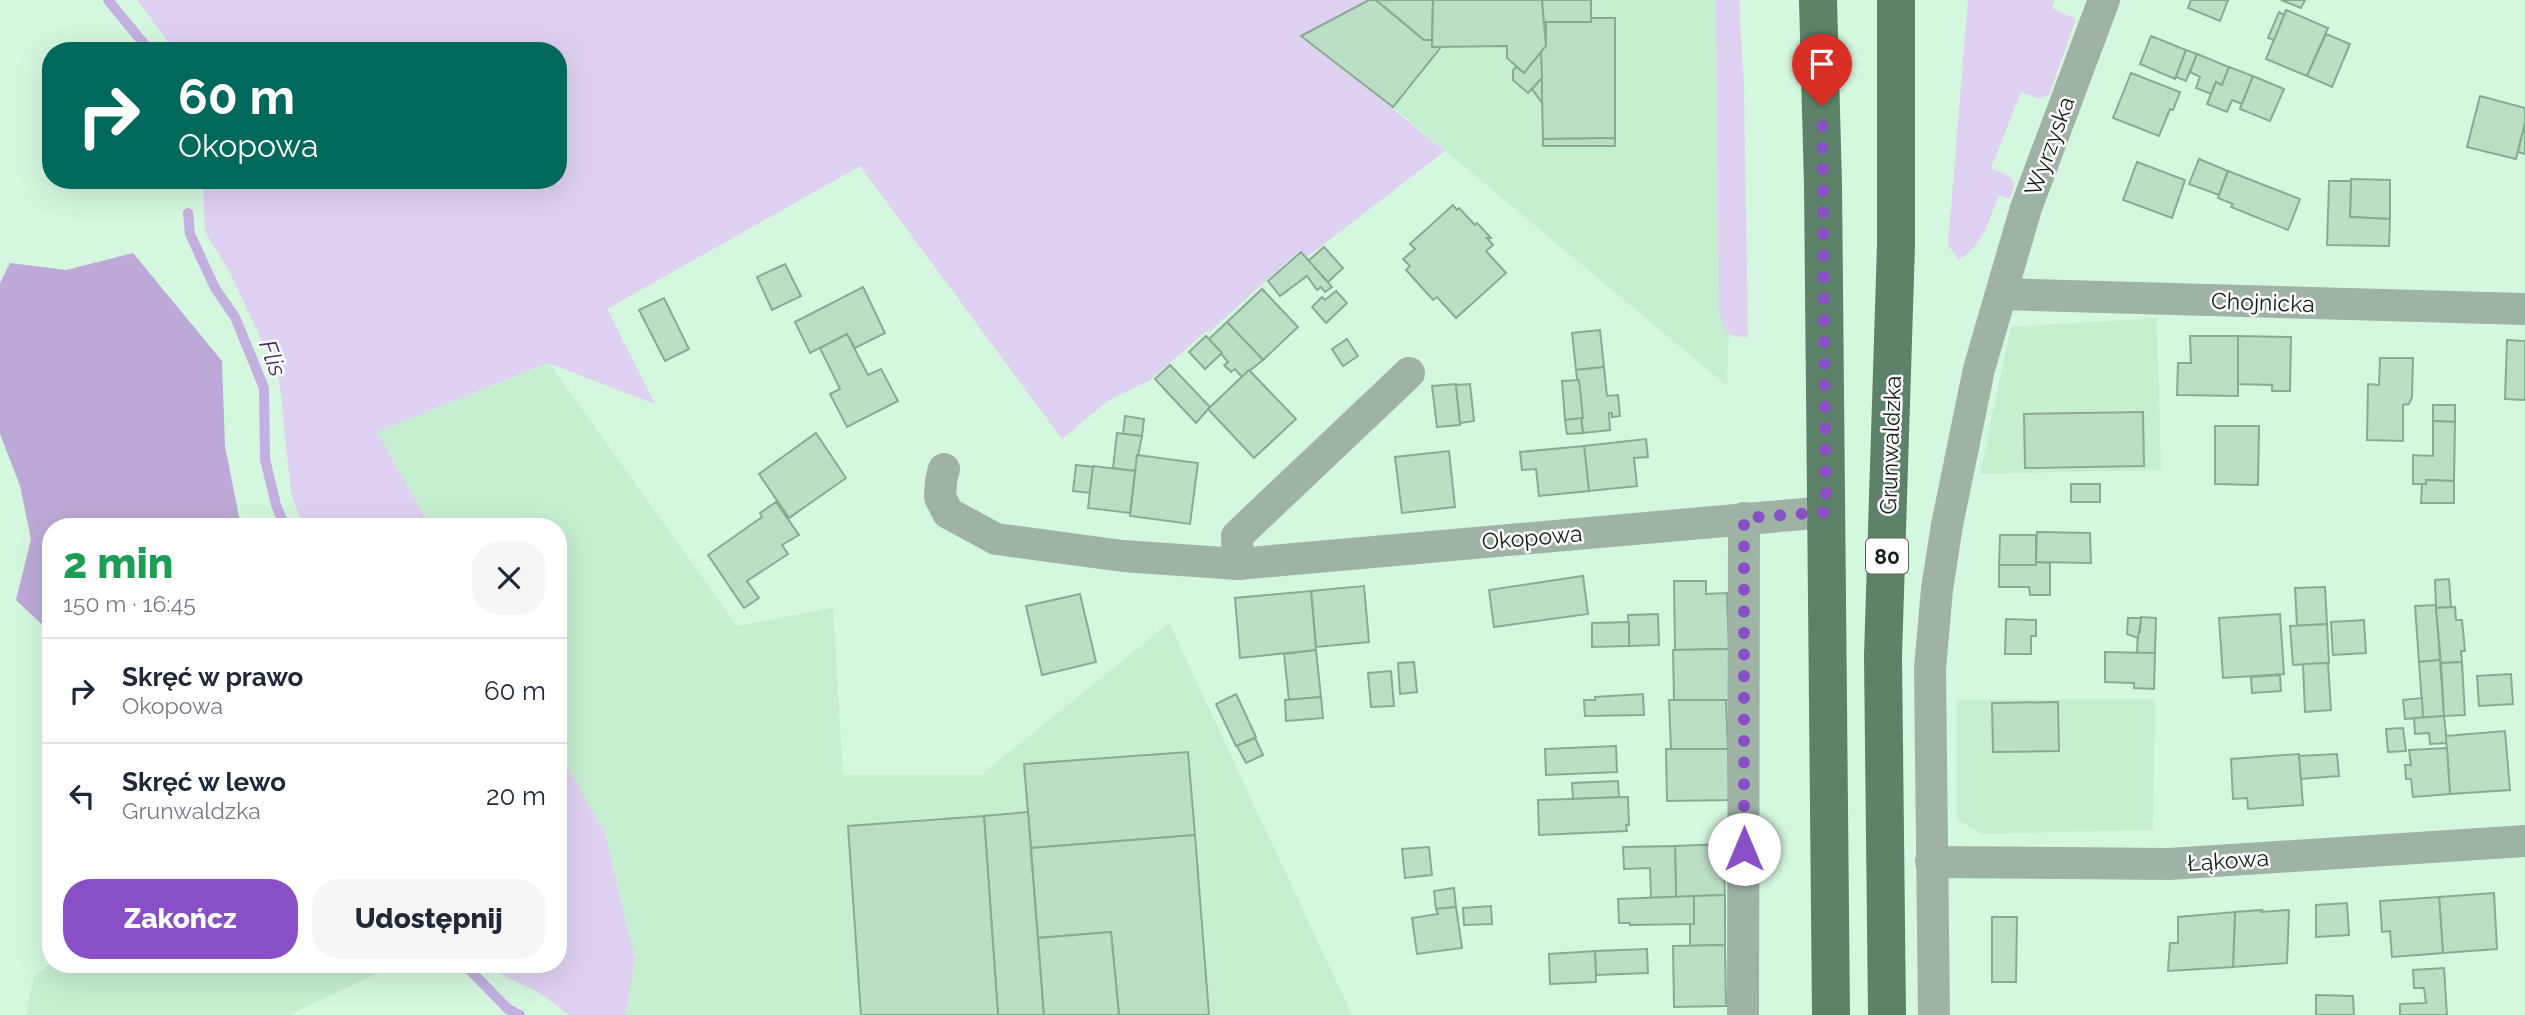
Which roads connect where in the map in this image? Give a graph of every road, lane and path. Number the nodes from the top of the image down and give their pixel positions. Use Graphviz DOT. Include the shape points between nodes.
graph roads {
  1 [pos="1818,0"];
  2 [pos="1896,0"];
  3 [pos="2104,0"];
  4 [pos="2001,294"];
  5 [pos="2525,309"];
  6 [pos="1409,373"];
  7 [pos="944,469"];
  8 [pos="1826,512"];
  9 [pos="1744,518"];
  10 [pos="1238,564"];
  11 [pos="2525,841"];
  12 [pos="1931,862"];
  13 [pos="1743,1015"];
  14 [pos="1831,1015"];
  15 [pos="1887,1015"];
  16 [pos="1934,1015"];
  1 -- 8 [label="main road"];
  2 -- 15 [label="main road, Grunwaldzka / 80" via="1896,245 1883,656"];
  3 -- 4 [label="street, Wyrzyska" via="2026,208"];
  4 -- 5 [label="street, Chojnicka"];
  4 -- 12 [label="street, Wyrzyska" via="1979,369 1937,589 1930,669"];
  6 -- 10 [label="street" via="1237,536"];
  7 -- 10 [label="street, Okopowa" via="940,497 948,513 996,539 1123,556"];
  8 -- 9 [label="street, Okopowa"];
  8 -- 14 [label="main road"];
  9 -- 10 [label="street, Okopowa"];
  9 -- 13 [label="street"];
  11 -- 12 [label="street, Łąkowa" via="2169,864"];
  12 -- 16 [label="street, Wyrzyska"];
}
